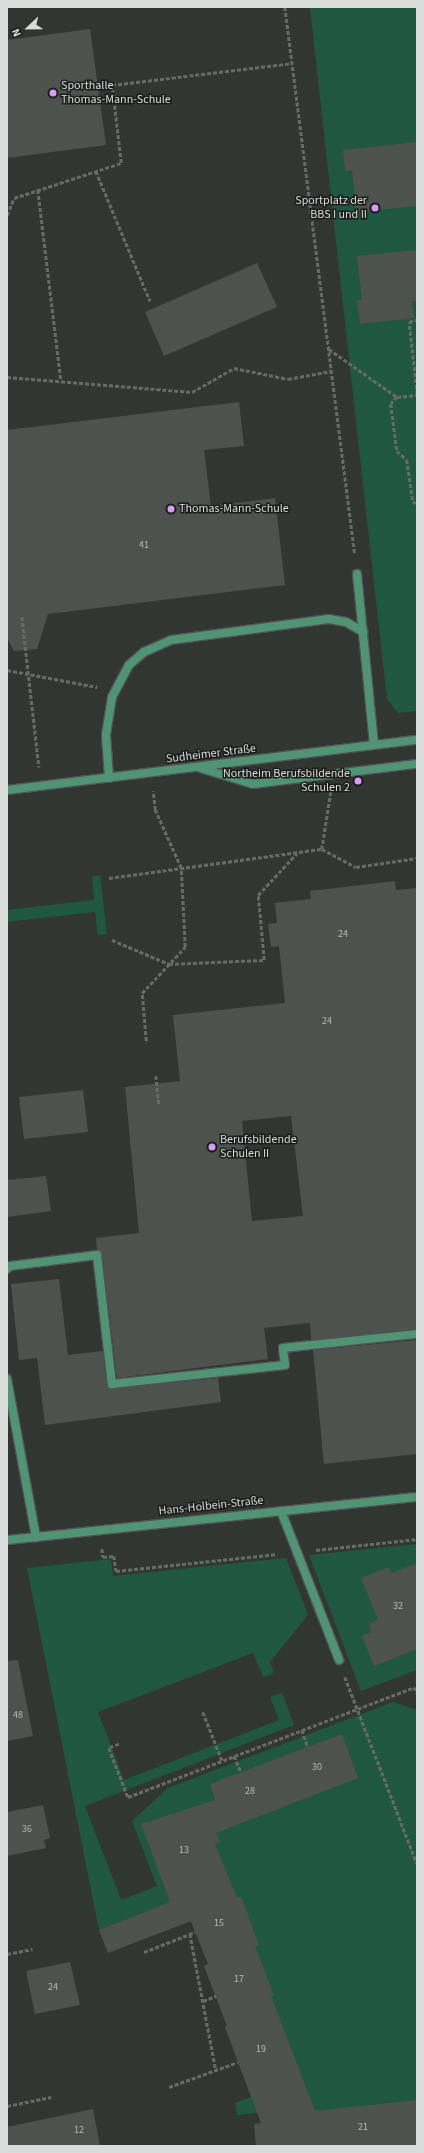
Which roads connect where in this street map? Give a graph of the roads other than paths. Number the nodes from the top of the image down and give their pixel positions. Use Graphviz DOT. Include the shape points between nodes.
graph roads {
  1 [pos="357,574"];
  2 [pos="363,632"];
  3 [pos="417,740"];
  4 [pos="374,744"];
  5 [pos="417,764"];
  6 [pos="200,768"];
  7 [pos="109,778"];
  8 [pos="7,790"];
  9 [pos="7,1269"];
  10 [pos="417,1334"];
  11 [pos="7,1379"];
  12 [pos="417,1497"];
  13 [pos="281,1511"];
  14 [pos="36,1537"];
  15 [pos="7,1540"];
  16 [pos="339,1660"];
  1 -- 2 [label="street"];
  2 -- 4 [label="street"];
  2 -- 7 [label="street" via="346,622 329,619 171,640 144,652 129,665 115,690 106,735"];
  3 -- 4 [label="street, Sudheimer Straße"];
  4 -- 6 [label="street, Sudheimer Straße"];
  5 -- 6 [label="street" via="253,784"];
  6 -- 7 [label="street, Sudheimer Straße"];
  7 -- 8 [label="street, Sudheimer Straße"];
  9 -- 10 [label="street" via="10,1266 97,1255 112,1384 285,1365 283,1348"];
  11 -- 14 [label="street"];
  12 -- 13 [label="street, Hans-Holbein-Straße"];
  13 -- 14 [label="street, Hans-Holbein-Straße"];
  13 -- 16 [label="street"];
  14 -- 15 [label="street, Hans-Holbein-Straße"];
}
